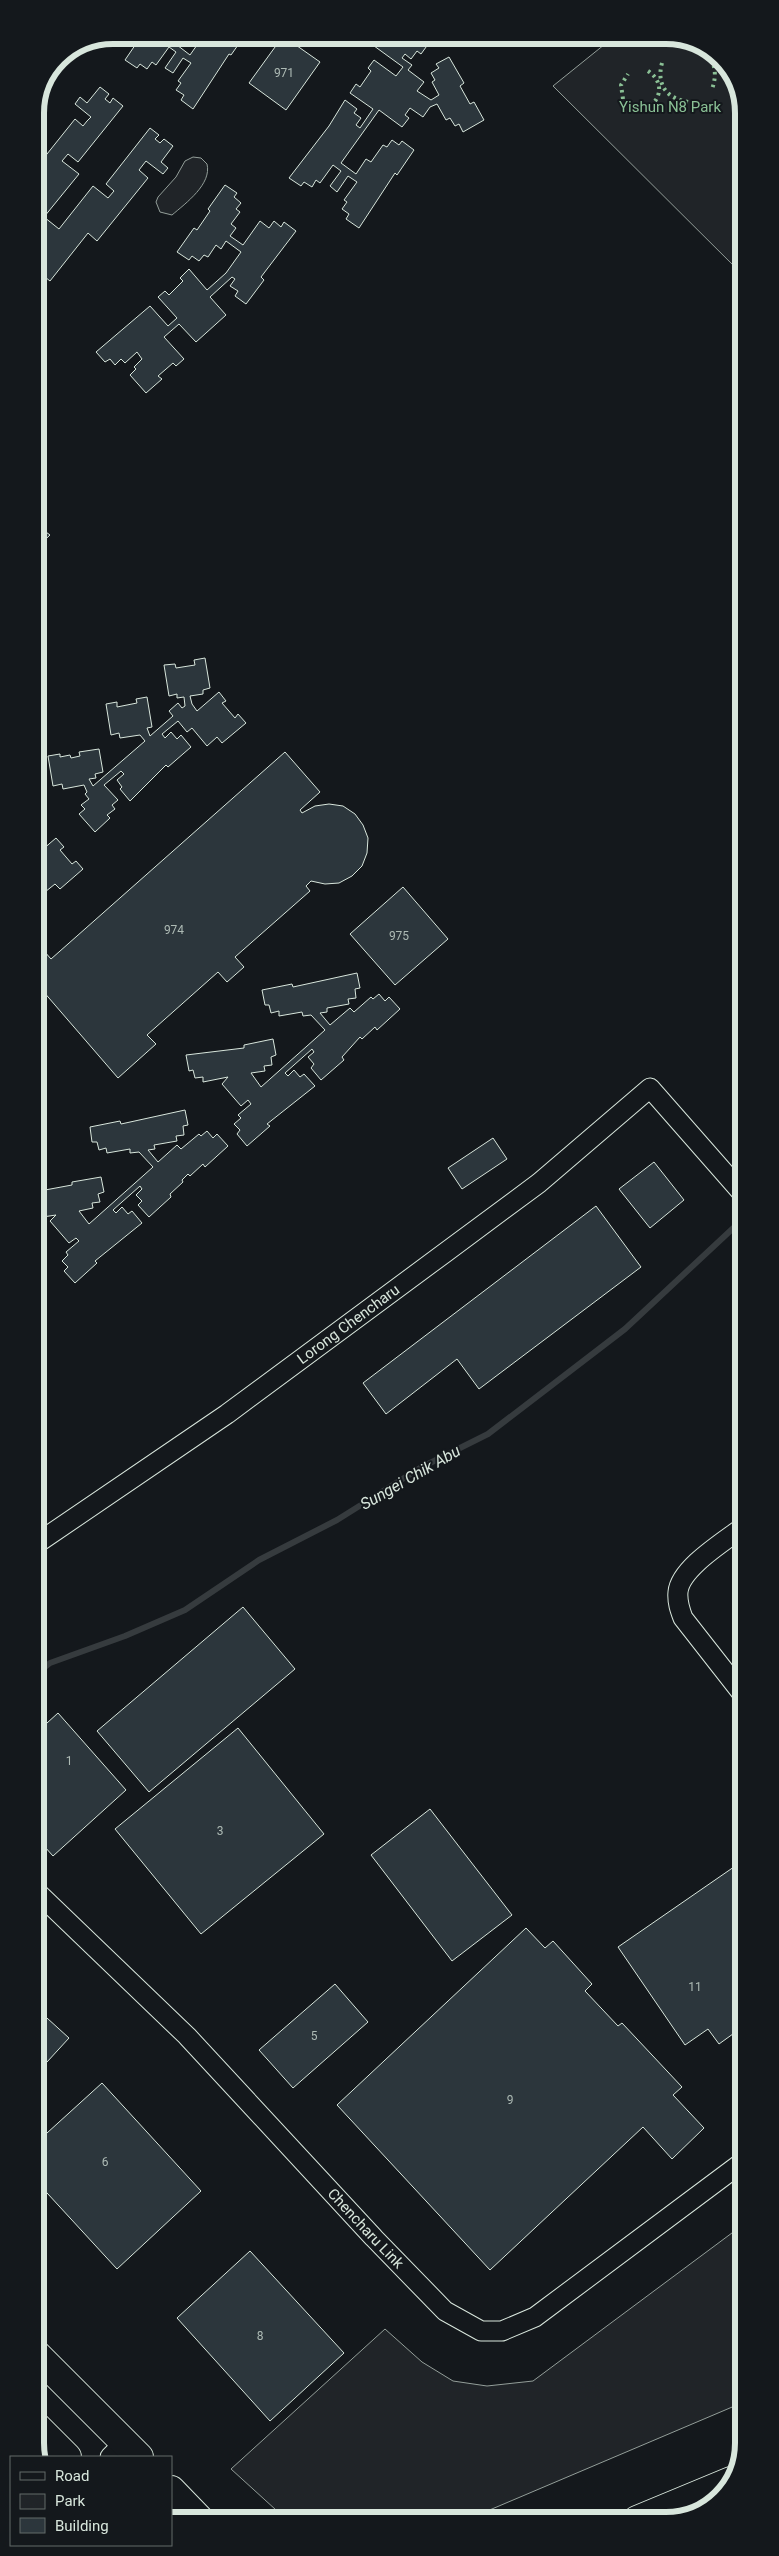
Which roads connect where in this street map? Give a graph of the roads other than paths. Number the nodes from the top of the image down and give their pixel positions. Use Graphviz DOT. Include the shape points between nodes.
graph roads {
  1 [pos="735,1185"];
  2 [pos="735,1533"];
  3 [pos="44,1539"];
  4 [pos="735,1684"];
  5 [pos="44,1900"];
  6 [pos="735,2168"];
  7 [pos="44,2363"];
  8 [pos="44,2435"];
  9 [pos="125,2452"];
  10 [pos="66,2456"];
  11 [pos="721,2485"];
  12 [pos="172,2491"];
  13 [pos="192,2512"];
  14 [pos="656,2512"];
  1 -- 3 [label="street, Lorong Chencharu" via="650,1088 539,1183 227,1414"];
  2 -- 4 [label="street" via="697,1563 678,1590 678,1605 683,1618"];
  5 -- 6 [label="street, Chencharu Link" via="187,2036 445,2311 482,2330 502,2331 535,2317"];
  7 -- 9 [label="main road"];
  8 -- 10 [label="main road"];
  11 -- 14 [label="main road"];
  12 -- 13 [label="main road"];
}
